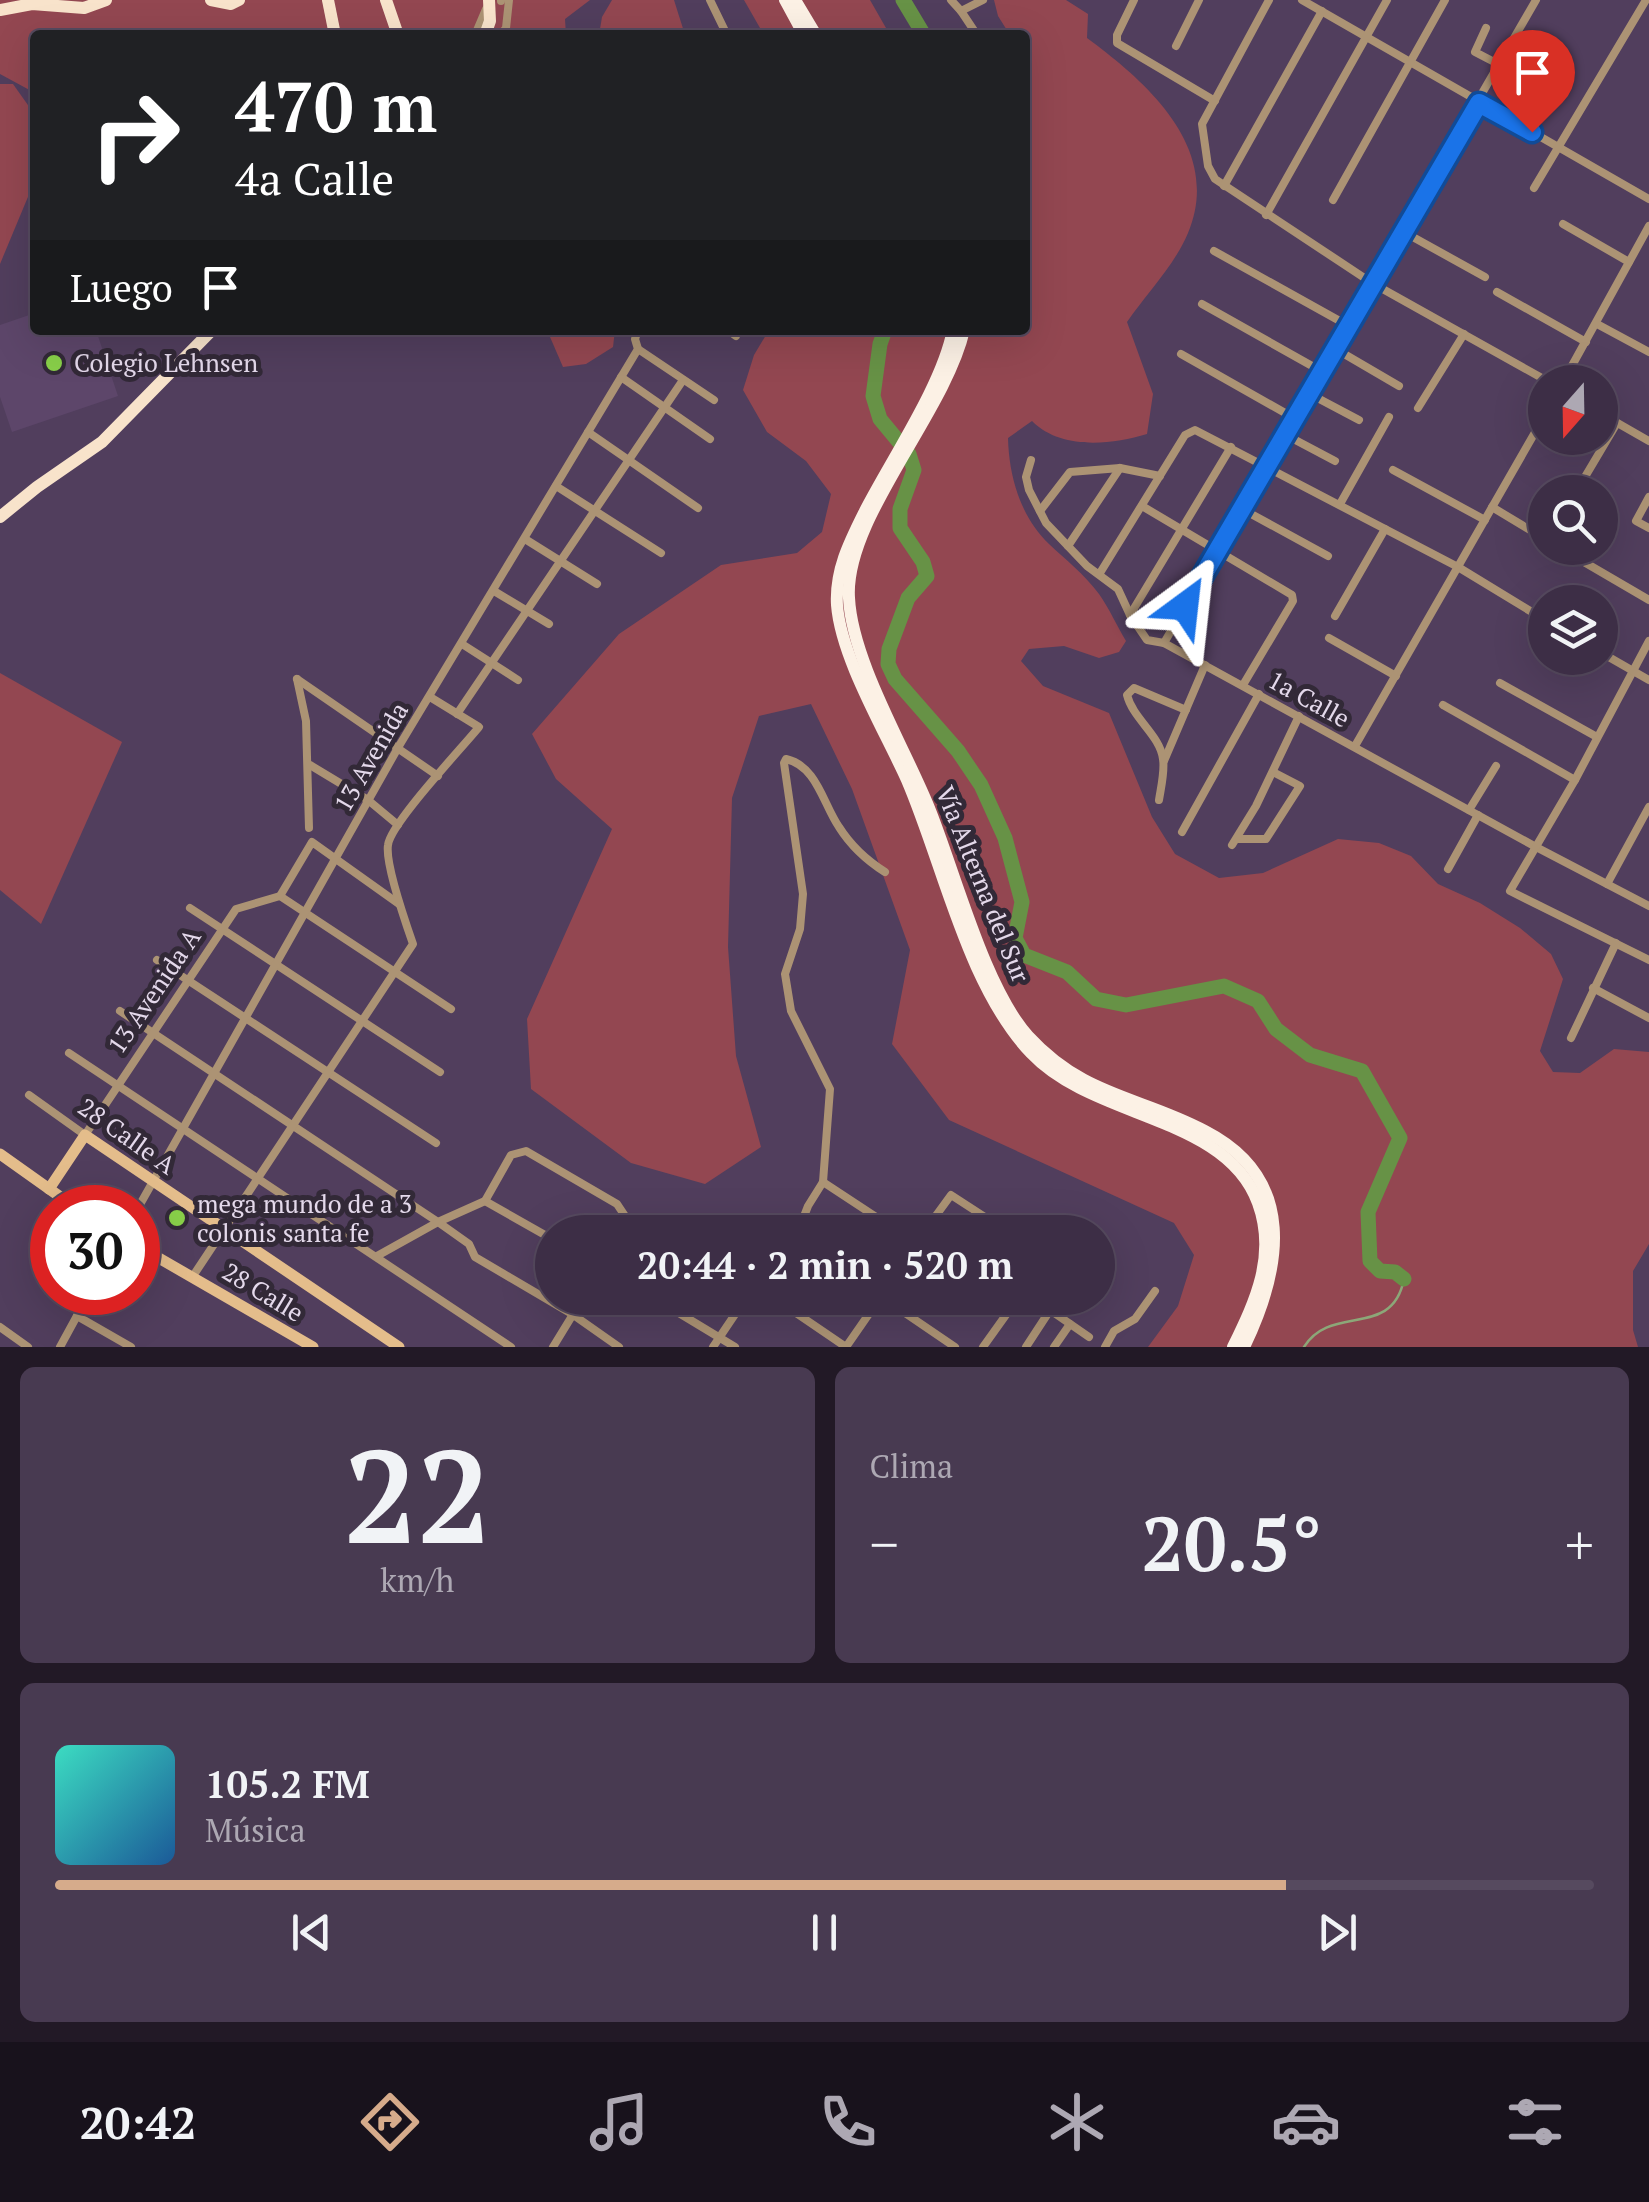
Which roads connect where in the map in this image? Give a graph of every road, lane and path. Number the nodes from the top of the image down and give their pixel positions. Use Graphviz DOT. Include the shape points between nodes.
graph roads {
  1 [pos="106,0"];
  2 [pos="210,0"];
  3 [pos="239,0"];
  4 [pos="328,0"];
  5 [pos="386,0"];
  6 [pos="509,0"];
  7 [pos="710,0"];
  8 [pos="784,0"];
  9 [pos="795,0"];
  10 [pos="951,0"];
  11 [pos="983,0"];
  12 [pos="1134,0"];
  13 [pos="1199,0"];
  14 [pos="1269,0"];
  15 [pos="1302,0"];
  16 [pos="1387,0"];
  17 [pos="1444,0"];
  18 [pos="1536,0"];
  19 [pos="1646,0"];
  20 [pos="488,9"];
  21 [pos="0,10"];
  22 [pos="960,12"];
  23 [pos="1322,12"];
  24 [pos="508,14"];
  25 [pos="1486,28"];
  26 [pos="334,30"];
  27 [pos="396,30"];
  28 [pos="504,30"];
  29 [pos="725,30"];
  30 [pos="801,30"];
  31 [pos="813,30"];
  32 [pos="973,30"];
  33 [pos="1367,37"];
  34 [pos="1176,46"];
  35 [pos="1411,62"];
  36 [pos="1500,65"];
  37 [pos="1215,101"];
  38 [pos="1479,103"];
  39 [pos="1558,147"];
  40 [pos="1224,186"];
  41 [pos="1534,188"];
  42 [pos="1649,199"];
  43 [pos="1333,200"];
  44 [pos="1266,215"];
  45 [pos="1563,224"];
  46 [pos="1649,226"];
  47 [pos="1402,230"];
  48 [pos="1214,251"];
  49 [pos="1630,262"];
  50 [pos="1485,277"];
  51 [pos="1372,283"];
  52 [pos="1497,292"];
  53 [pos="1202,304"];
  54 [pos="1597,324"];
  55 [pos="1348,325"];
  56 [pos="1464,334"];
  57 [pos="207,335"];
  58 [pos="636,335"];
  59 [pos="951,335"];
  60 [pos="962,335"];
  61 [pos="1586,342"];
  62 [pos="638,348"];
  63 [pos="1334,348"];
  64 [pos="1649,352"];
  65 [pos="1181,354"];
  66 [pos="1573,365"];
  67 [pos="1528,370"];
  68 [pos="1321,371"];
  69 [pos="621,377"];
  70 [pos="683,380"];
  71 [pos="1398,386"];
  72 [pos="1308,393"];
  73 [pos="714,400"];
  74 [pos="665,408"];
  75 [pos="1418,408"];
  76 [pos="1388,417"];
  77 [pos="1294,418"];
  78 [pos="1358,420"];
  79 [pos="1618,424"];
  80 [pos="588,432"];
  81 [pos="912,433"];
  82 [pos="1284,434"];
  83 [pos="710,439"];
  84 [pos="1649,441"];
  85 [pos="1528,445"];
  86 [pos="1230,446"];
  87 [pos="631,460"];
  88 [pos="1031,460"];
  89 [pos="1335,461"];
  90 [pos="1267,465"];
  91 [pos="1120,468"];
  92 [pos="1393,470"];
  93 [pos="1160,476"];
  94 [pos="556,486"];
  95 [pos="1649,497"];
  96 [pos="1340,504"];
  97 [pos="1142,506"];
  98 [pos="1492,507"];
  99 [pos="698,508"];
  100 [pos="1242,509"];
  101 [pos="594,510"];
  102 [pos="1040,511"];
  103 [pos="0,517"];
  104 [pos="1485,520"];
  105 [pos="1385,528"];
  106 [pos="1528,528"];
  107 [pos="1649,528"];
  108 [pos="1181,529"];
  109 [pos="524,539"];
  110 [pos="1068,546"];
  111 [pos="1218,550"];
  112 [pos="661,553"];
  113 [pos="1328,556"];
  114 [pos="560,561"];
  115 [pos="1589,565"];
  116 [pos="1458,568"];
  117 [pos="1100,573"];
  118 [pos="597,584"];
  119 [pos="494,592"];
  120 [pos="1649,600"];
  121 [pos="1528,610"];
  122 [pos="527,611"];
  123 [pos="1130,615"];
  124 [pos="1335,616"];
  125 [pos="549,624"];
  126 [pos="1329,638"];
  127 [pos="1649,641"];
  128 [pos="1164,642"];
  129 [pos="462,644"];
  130 [pos="1618,662"];
  131 [pos="493,663"];
  132 [pos="1205,665"];
  133 [pos="1632,670"];
  134 [pos="1396,676"];
  135 [pos="518,680"];
  136 [pos="1649,680"];
  137 [pos="1500,683"];
  138 [pos="1243,686"];
  139 [pos="1258,694"];
  140 [pos="430,696"];
  141 [pos="1444,705"];
  142 [pos="1186,710"];
  143 [pos="457,714"];
  144 [pos="1299,716"];
  145 [pos="1597,737"];
  146 [pos="894,743"];
  147 [pos="399,746"];
  148 [pos="1354,746"];
  149 [pos="1164,761"];
  150 [pos="310,765"];
  151 [pos="1496,766"];
  152 [pos="1274,772"];
  153 [pos="438,776"];
  154 [pos="1574,780"];
  155 [pos="368,800"];
  156 [pos="1160,800"];
  157 [pos="1649,808"];
  158 [pos="1474,813"];
  159 [pos="398,825"];
  160 [pos="309,828"];
  161 [pos="1182,832"];
  162 [pos="1536,847"];
  163 [pos="337,857"];
  164 [pos="1448,869"];
  165 [pos="885,872"];
  166 [pos="1607,884"];
  167 [pos="280,896"];
  168 [pos="399,904"];
  169 [pos="1649,906"];
  170 [pos="190,908"];
  171 [pos="307,911"];
  172 [pos="221,930"];
  173 [pos="1616,944"];
  174 [pos="157,960"];
  175 [pos="1649,960"];
  176 [pos="274,964"];
  177 [pos="396,971"];
  178 [pos="188,980"];
  179 [pos="1594,988"];
  180 [pos="451,1009"];
  181 [pos="120,1010"];
  182 [pos="245,1018"];
  183 [pos="1649,1018"];
  184 [pos="362,1022"];
  185 [pos="153,1032"];
  186 [pos="1571,1038"];
  187 [pos="69,1054"];
  188 [pos="328,1072"];
  189 [pos="440,1072"];
  190 [pos="214,1074"];
  191 [pos="118,1086"];
  192 [pos="29,1095"];
  193 [pos="293,1126"];
  194 [pos="183,1128"];
  195 [pos="85,1135"];
  196 [pos="436,1144"];
  197 [pos="0,1154"];
  198 [pos="259,1177"];
  199 [pos="153,1182"];
  200 [pos="823,1182"];
  201 [pos="43,1185"];
  202 [pos="52,1185"];
  203 [pos="151,1185"];
  204 [pos="486,1201"];
  205 [pos="624,1215"];
  206 [pos="805,1215"];
  207 [pos="873,1215"];
  208 [pos="935,1215"];
  209 [pos="983,1215"];
  210 [pos="438,1222"];
  211 [pos="535,1228"];
  212 [pos="224,1230"];
  213 [pos="377,1256"];
  214 [pos="160,1258"];
  215 [pos="193,1276"];
  216 [pos="1155,1291"];
  217 [pos="535,1292"];
  218 [pos="571,1315"];
  219 [pos="573,1315"];
  220 [pos="683,1315"];
  221 [pos="735,1315"];
  222 [pos="799,1315"];
  223 [pos="869,1315"];
  224 [pos="907,1315"];
  225 [pos="1006,1315"];
  226 [pos="1047,1315"];
  227 [pos="1057,1315"];
  228 [pos="77,1316"];
  229 [pos="1070,1324"];
  230 [pos="0,1327"];
  231 [pos="720,1337"];
  232 [pos="1090,1337"];
  233 [pos="305,1345"];
  234 [pos="28,1347"];
  235 [pos="60,1347"];
  236 [pos="131,1347"];
  237 [pos="399,1347"];
  238 [pos="511,1347"];
  239 [pos="553,1347"];
  240 [pos="619,1347"];
  241 [pos="713,1347"];
  242 [pos="735,1347"];
  243 [pos="846,1347"];
  244 [pos="955,1347"];
  245 [pos="984,1347"];
  246 [pos="1026,1347"];
  247 [pos="1054,1347"];
  248 [pos="1105,1347"];
  249 [pos="1233,1347"];
  250 [pos="1244,1347"];
  1 -- 21 [label="main road" via="84,8 32,4"];
  2 -- 3 [label="main road"];
  4 -- 26 [label="main road"];
  5 -- 27 [label="main road"];
  6 -- 24 [label="street"];
  7 -- 29 [label="street"];
  8 -- 30 [label="highway"];
  9 -- 31 [label="highway"];
  10 -- 22 [label="street"];
  11 -- 22 [label="street"];
  12 -- 37 [label="street" via="1117,43"];
  13 -- 34 [label="street"];
  14 -- 37 [label="street"];
  15 -- 23 [label="street"];
  16 -- 33 [label="street"];
  17 -- 35 [label="street"];
  18 -- 36 [label="street"];
  19 -- 39 [label="street"];
  20 -- 24 [label="street"];
  22 -- 32 [label="street"];
  23 -- 33 [label="street"];
  23 -- 40 [label="street"];
  24 -- 28 [label="street"];
  25 -- 36 [label="street" via="1474,52"];
  33 -- 35 [label="street"];
  33 -- 44 [label="street"];
  35 -- 38 [label="street"];
  35 -- 43 [label="street"];
  36 -- 38 [label="street"];
  37 -- 40 [label="street" via="1202,124 1208,166"];
  38 -- 39 [label="street"];
  38 -- 47 [label="street"];
  39 -- 41 [label="street"];
  39 -- 42 [label="street"];
  40 -- 44 [label="street"];
  44 -- 51 [label="street"];
  45 -- 49 [label="street"];
  46 -- 49 [label="street"];
  47 -- 50 [label="street"];
  47 -- 51 [label="street"];
  48 -- 55 [label="street"];
  49 -- 54 [label="street"];
  51 -- 55 [label="street"];
  51 -- 56 [label="street"];
  52 -- 61 [label="street"];
  53 -- 68 [label="street"];
  54 -- 61 [label="street"];
  54 -- 64 [label="street"];
  55 -- 63 [label="street"];
  56 -- 67 [label="street"];
  56 -- 75 [label="street"];
  57 -- 103 [label="main road" via="102,442"];
  58 -- 62 [label="street"];
  59 -- 81 [label="highway, Vía Alterna del Sur"];
  60 -- 81 [label="highway, Vía Alterna del Sur"];
  61 -- 66 [label="street"];
  62 -- 69 [label="street, 13 Avenida"];
  62 -- 70 [label="street"];
  63 -- 68 [label="street"];
  63 -- 71 [label="street"];
  65 -- 77 [label="street"];
  68 -- 72 [label="street"];
  69 -- 74 [label="street"];
  69 -- 80 [label="street, 13 Avenida"];
  70 -- 73 [label="street"];
  70 -- 74 [label="street"];
  72 -- 77 [label="street"];
  72 -- 78 [label="street"];
  74 -- 83 [label="street"];
  74 -- 87 [label="street"];
  76 -- 96 [label="street"];
  77 -- 82 [label="street"];
  79 -- 84 [label="street"];
  80 -- 87 [label="street"];
  80 -- 94 [label="street, 13 Avenida"];
  81 -- 146 [label="highway, Vía Alterna del Sur" via="853,545 849,578 850,618 866,678"];
  82 -- 89 [label="street"];
  82 -- 90 [label="street"];
  85 -- 98 [label="street"];
  86 -- 90 [label="street"];
  86 -- 93 [label="street" via="1188,431"];
  86 -- 108 [label="street"];
  87 -- 99 [label="street"];
  87 -- 101 [label="street"];
  88 -- 102 [label="street, 1a Calle" via="1026,477"];
  90 -- 96 [label="street"];
  90 -- 100 [label="street"];
  91 -- 93 [label="street"];
  91 -- 102 [label="street" via="1070,472"];
  91 -- 110 [label="street"];
  92 -- 104 [label="street"];
  93 -- 97 [label="street"];
  94 -- 101 [label="street"];
  94 -- 109 [label="street, 13 Avenida"];
  95 -- 107 [label="street" via="1636,521"];
  96 -- 105 [label="street"];
  97 -- 108 [label="street"];
  97 -- 117 [label="street"];
  98 -- 104 [label="street"];
  98 -- 106 [label="street"];
  100 -- 111 [label="street"];
  100 -- 113 [label="street"];
  101 -- 112 [label="street"];
  101 -- 114 [label="street"];
  102 -- 110 [label="street, 1a Calle"];
  104 -- 116 [label="street"];
  105 -- 116 [label="street"];
  105 -- 124 [label="street"];
  108 -- 111 [label="street"];
  108 -- 123 [label="street"];
  109 -- 114 [label="street"];
  109 -- 119 [label="street, 13 Avenida"];
  110 -- 117 [label="street, 1a Calle"];
  111 -- 128 [label="street"];
  111 -- 138 [label="street" via="1292,595"];
  114 -- 118 [label="street"];
  114 -- 122 [label="street"];
  115 -- 120 [label="street"];
  116 -- 121 [label="street"];
  116 -- 134 [label="street"];
  117 -- 123 [label="street, 1a Calle" via="1118,589"];
  119 -- 122 [label="street"];
  119 -- 129 [label="street, 13 Avenida"];
  122 -- 125 [label="street"];
  122 -- 131 [label="street"];
  123 -- 128 [label="street, 1a Calle" via="1147,640"];
  126 -- 134 [label="street"];
  127 -- 133 [label="street"];
  128 -- 132 [label="street, 1a Calle"];
  129 -- 131 [label="street"];
  129 -- 140 [label="street, 13 Avenida"];
  130 -- 133 [label="street"];
  131 -- 135 [label="street"];
  131 -- 143 [label="street"];
  132 -- 138 [label="street, 1a Calle"];
  132 -- 142 [label="street"];
  133 -- 136 [label="street"];
  133 -- 145 [label="street"];
  134 -- 148 [label="street"];
  137 -- 145 [label="street"];
  138 -- 139 [label="street, 1a Calle"];
  139 -- 144 [label="street, 1a Calle"];
  139 -- 161 [label="street"];
  140 -- 143 [label="street"];
  140 -- 147 [label="street, 13 Avenida"];
  141 -- 154 [label="street"];
  142 -- 149 [label="street"];
  142 -- 149 [label="street" via="1134,688 1128,695"];
  143 -- 153 [label="street" via="479,728"];
  144 -- 148 [label="street, 1a Calle"];
  144 -- 152 [label="street"];
  145 -- 154 [label="street"];
  146 -- 249 [label="highway, Vía Alterna del Sur" via="982,978 1020,1040 1075,1087 1212,1148 1249,1185 1263,1220 1266,1255 1255,1301"];
  146 -- 250 [label="highway, Vía Alterna del Sur" via="930,809 992,974 1026,1034 1098,1090 1218,1138 1260,1181 1274,1220 1275,1259"];
  147 -- 150 [label="street" via="297,678"];
  147 -- 153 [label="street"];
  147 -- 155 [label="street, 13 Avenida"];
  148 -- 158 [label="street, 1a Calle"];
  149 -- 156 [label="street"];
  150 -- 155 [label="street"];
  150 -- 160 [label="street"];
  151 -- 158 [label="street"];
  152 -- 152 [label="street" via="1300,786 1266,840 1234,842"];
  153 -- 159 [label="street"];
  154 -- 162 [label="street"];
  155 -- 159 [label="street"];
  155 -- 163 [label="street, 13 Avenida"];
  157 -- 166 [label="street"];
  158 -- 162 [label="street, 1a Calle"];
  158 -- 164 [label="street"];
  159 -- 168 [label="street" via="388,844"];
  162 -- 166 [label="street, 1a Calle"];
  162 -- 173 [label="street" via="1510,891"];
  163 -- 167 [label="street" via="312,842"];
  163 -- 168 [label="street"];
  163 -- 171 [label="street, 13 Avenida"];
  165 -- 200 [label="street" via="848,840 803,766 786,759 803,894 785,974 800,1035 830,1089"];
  166 -- 169 [label="street, 1a Calle"];
  167 -- 171 [label="street"];
  167 -- 172 [label="street, 13 Avenida A" via="236,910"];
  168 -- 177 [label="street" via="413,944"];
  170 -- 172 [label="street"];
  171 -- 176 [label="street, 13 Avenida"];
  171 -- 177 [label="street"];
  172 -- 176 [label="street"];
  172 -- 178 [label="street, 13 Avenida A"];
  173 -- 175 [label="street"];
  173 -- 179 [label="street"];
  174 -- 178 [label="street"];
  176 -- 182 [label="street, 13 Avenida"];
  176 -- 184 [label="street"];
  177 -- 180 [label="street"];
  177 -- 184 [label="street"];
  178 -- 182 [label="street"];
  178 -- 185 [label="street, 13 Avenida A"];
  179 -- 183 [label="street"];
  179 -- 186 [label="street"];
  181 -- 185 [label="street"];
  182 -- 188 [label="street"];
  182 -- 190 [label="street, 13 Avenida"];
  184 -- 188 [label="street"];
  184 -- 189 [label="street"];
  185 -- 190 [label="street"];
  185 -- 191 [label="street, 13 Avenida A"];
  187 -- 191 [label="street"];
  188 -- 193 [label="street"];
  188 -- 196 [label="street"];
  190 -- 193 [label="street"];
  190 -- 194 [label="street, 13 Avenida"];
  191 -- 194 [label="street"];
  191 -- 195 [label="street, 13 Avenida A"];
  192 -- 195 [label="street, 28 Calle A"];
  193 -- 198 [label="street"];
  193 -- 210 [label="street"];
  194 -- 198 [label="street"];
  194 -- 199 [label="street, 13 Avenida"];
  195 -- 199 [label="main road, 28 Calle A"];
  195 -- 202 [label="main road, 13 Avenida A"];
  197 -- 201 [label="main road"];
  198 -- 212 [label="street"];
  198 -- 213 [label="street"];
  199 -- 203 [label="street, 13 Avenida"];
  199 -- 212 [label="main road, 28 Calle A"];
  200 -- 206 [label="street"];
  200 -- 207 [label="street"];
  204 -- 205 [label="street" via="511,1155 526,1151"];
  204 -- 210 [label="street"];
  204 -- 211 [label="street"];
  208 -- 209 [label="street" via="954,1195"];
  210 -- 213 [label="street"];
  210 -- 217 [label="street" via="476,1256"];
  212 -- 215 [label="street"];
  212 -- 237 [label="main road, 28 Calle A"];
  213 -- 238 [label="street"];
  214 -- 215 [label="main road, 28 Calle"];
  215 -- 233 [label="main road, 28 Calle"];
  216 -- 248 [label="street"];
  218 -- 239 [label="street"];
  219 -- 240 [label="street"];
  220 -- 231 [label="street"];
  221 -- 231 [label="street"];
  222 -- 243 [label="street"];
  223 -- 243 [label="street"];
  224 -- 244 [label="street"];
  225 -- 245 [label="street"];
  226 -- 246 [label="street"];
  227 -- 229 [label="street"];
  228 -- 235 [label="street"];
  228 -- 236 [label="street"];
  229 -- 232 [label="street"];
  229 -- 247 [label="street"];
  230 -- 234 [label="street"];
  231 -- 241 [label="street"];
  231 -- 242 [label="street"];
}
